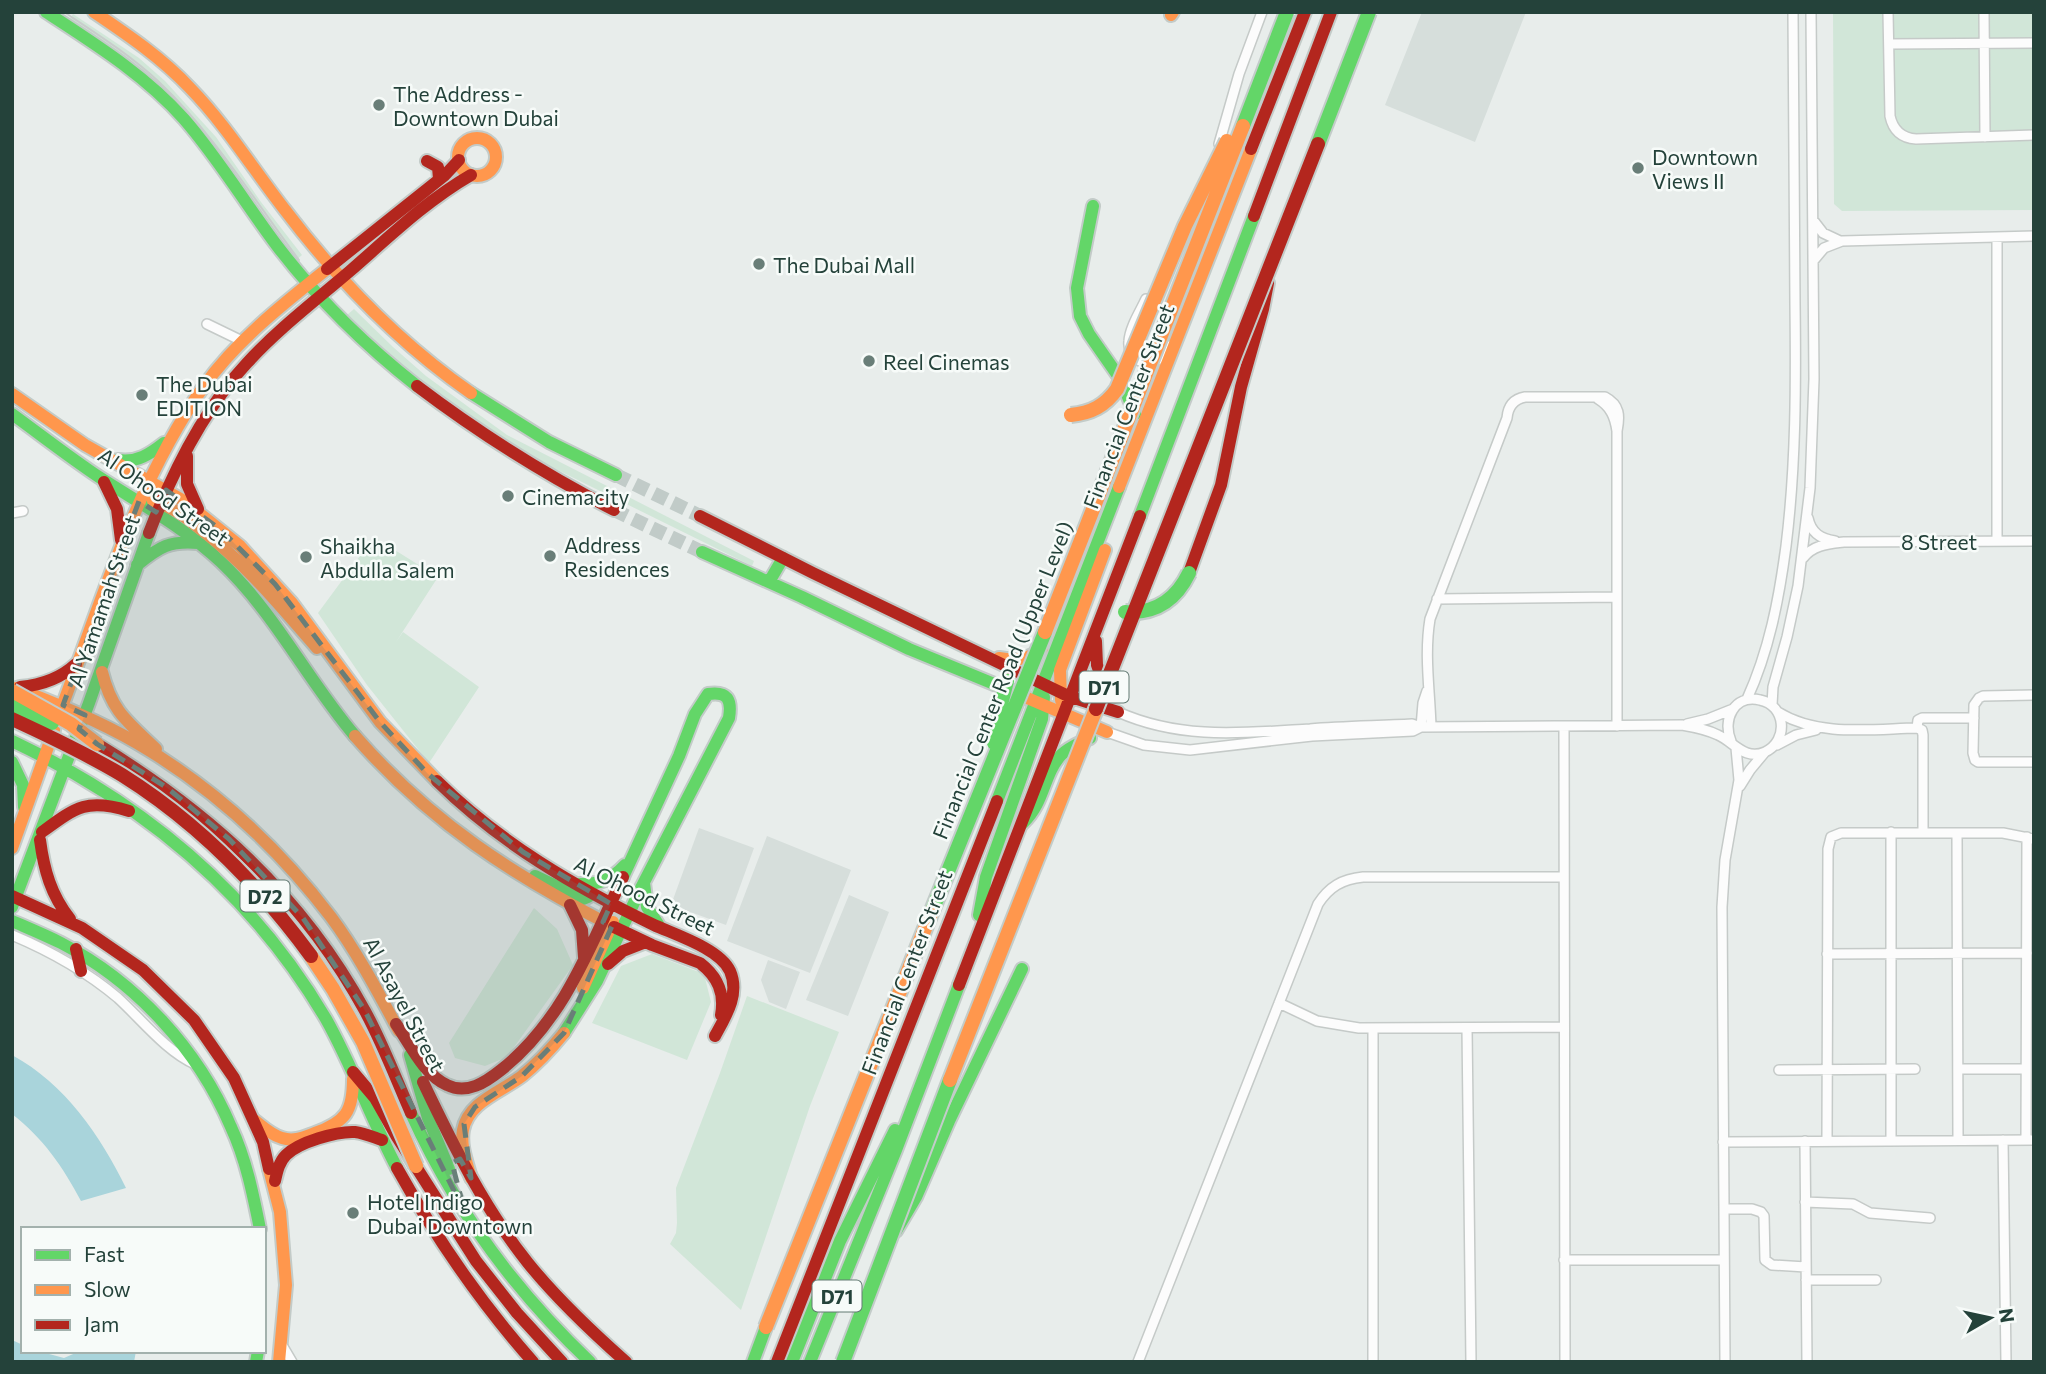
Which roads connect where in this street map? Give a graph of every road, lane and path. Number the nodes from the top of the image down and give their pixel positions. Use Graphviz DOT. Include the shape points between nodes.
graph roads {
  1 [pos="46,12"];
  2 [pos="94,12"];
  3 [pos="1262,12"];
  4 [pos="1287,12"];
  5 [pos="1305,12"];
  6 [pos="1331,12"];
  7 [pos="1369,12"];
  8 [pos="1793,12"];
  9 [pos="1811,12"];
  10 [pos="1888,12"];
  11 [pos="1984,12"];
  12 [pos="1984,43"];
  13 [pos="2034,43"];
  14 [pos="1889,44"];
  15 [pos="1252,100"];
  16 [pos="2034,135"];
  17 [pos="1985,137"];
  18 [pos="459,160"];
  19 [pos="427,161"];
  20 [pos="471,174"];
  21 [pos="439,179"];
  22 [pos="1093,206"];
  23 [pos="1812,220"];
  24 [pos="2034,236"];
  25 [pos="1997,239"];
  26 [pos="1842,241"];
  27 [pos="1813,261"];
  28 [pos="330,266"];
  29 [pos="1268,273"];
  30 [pos="341,278"];
  31 [pos="308,284"];
  32 [pos="319,296"];
  33 [pos="206,326"];
  34 [pos="1181,326"];
  35 [pos="238,345"];
  36 [pos="12,394"];
  37 [pos="12,414"];
  38 [pos="1071,415"];
  39 [pos="172,436"];
  40 [pos="1137,443"];
  41 [pos="190,446"];
  42 [pos="104,457"];
  43 [pos="1129,465"];
  44 [pos="616,475"];
  45 [pos="99,476"];
  46 [pos="149,480"];
  47 [pos="139,501"];
  48 [pos="161,501"];
  49 [pos="614,510"];
  50 [pos="23,511"];
  51 [pos="12,513"];
  52 [pos="201,513"];
  53 [pos="700,516"];
  54 [pos="1807,516"];
  55 [pos="1997,541"];
  56 [pos="2034,541"];
  57 [pos="1844,542"];
  58 [pos="200,543"];
  59 [pos="121,547"];
  60 [pos="702,552"];
  61 [pos="783,558"];
  62 [pos="1802,560"];
  63 [pos="137,565"];
  64 [pos="769,582"];
  65 [pos="1617,597"];
  66 [pos="1437,599"];
  67 [pos="1122,612"];
  68 [pos="1067,618"];
  69 [pos="1099,626"];
  70 [pos="990,657"];
  71 [pos="80,658"];
  72 [pos="334,659"];
  73 [pos="101,670"];
  74 [pos="1060,670"];
  75 [pos="1079,674"];
  76 [pos="985,680"];
  77 [pos="1007,681"];
  78 [pos="1042,684"];
  79 [pos="12,688"];
  80 [pos="1064,694"];
  81 [pos="2034,695"];
  82 [pos="1747,699"];
  83 [pos="12,705"];
  84 [pos="63,705"];
  85 [pos="1733,709"];
  86 [pos="1775,709"];
  87 [pos="1037,710"];
  88 [pos="1063,712"];
  89 [pos="1118,712"];
  90 [pos="85,715"];
  91 [pos="1974,718"];
  92 [pos="12,719"];
  93 [pos="1682,725"];
  94 [pos="1564,726"];
  95 [pos="1617,726"];
  96 [pos="1426,727"];
  97 [pos="1917,728"];
  98 [pos="1822,729"];
  99 [pos="1107,732"];
  100 [pos="12,741"];
  101 [pos="97,744"];
  102 [pos="1733,744"];
  103 [pos="1769,750"];
  104 [pos="1013,755"];
  105 [pos="45,757"];
  106 [pos="995,757"];
  107 [pos="166,760"];
  108 [pos="12,762"];
  109 [pos="2034,762"];
  110 [pos="65,768"];
  111 [pos="1738,790"];
  112 [pos="139,815"];
  113 [pos="23,818"];
  114 [pos="1018,826"];
  115 [pos="1891,832"];
  116 [pos="1923,832"];
  117 [pos="1958,833"];
  118 [pos="41,834"];
  119 [pos="2031,838"];
  120 [pos="12,848"];
  121 [pos="490,857"];
  122 [pos="633,858"];
  123 [pos="1564,877"];
  124 [pos="644,882"];
  125 [pos="573,883"];
  126 [pos="587,890"];
  127 [pos="13,900"];
  128 [pos="567,902"];
  129 [pos="611,904"];
  130 [pos="629,913"];
  131 [pos="12,921"];
  132 [pos="75,924"];
  133 [pos="612,926"];
  134 [pos="661,927"];
  135 [pos="978,933"];
  136 [pos="12,935"];
  137 [pos="646,942"];
  138 [pos="76,949"];
  139 [pos="2027,953"];
  140 [pos="1827,954"];
  141 [pos="1891,954"];
  142 [pos="1958,954"];
  143 [pos="583,964"];
  144 [pos="1022,969"];
  145 [pos="81,971"];
  146 [pos="600,972"];
  147 [pos="1279,1003"];
  148 [pos="396,1024"];
  149 [pos="1564,1027"];
  150 [pos="1373,1028"];
  151 [pos="1468,1028"];
  152 [pos="564,1033"];
  153 [pos="410,1055"];
  154 [pos="197,1065"];
  155 [pos="927,1066"];
  156 [pos="1891,1069"];
  157 [pos="1915,1069"];
  158 [pos="1958,1069"];
  159 [pos="2026,1069"];
  160 [pos="1779,1070"];
  161 [pos="1827,1070"];
  162 [pos="353,1072"];
  163 [pos="254,1120"];
  164 [pos="382,1140"];
  165 [pos="1958,1140"];
  166 [pos="2003,1140"];
  167 [pos="2030,1140"];
  168 [pos="1805,1141"];
  169 [pos="1827,1141"];
  170 [pos="1891,1141"];
  171 [pos="1723,1142"];
  172 [pos="416,1166"];
  173 [pos="471,1178"];
  174 [pos="275,1184"];
  175 [pos="1805,1202"];
  176 [pos="1724,1209"];
  177 [pos="465,1213"];
  178 [pos="1930,1218"];
  179 [pos="261,1227"];
  180 [pos="887,1245"];
  181 [pos="1564,1260"];
  182 [pos="1724,1260"];
  183 [pos="1806,1267"];
  184 [pos="1806,1280"];
  185 [pos="1876,1280"];
  186 [pos="281,1345"];
  187 [pos="279,1362"];
  188 [pos="292,1362"];
  189 [pos="533,1362"];
  190 [pos="562,1362"];
  191 [pos="590,1362"];
  192 [pos="626,1362"];
  193 [pos="753,1362"];
  194 [pos="777,1362"];
  195 [pos="792,1362"];
  196 [pos="810,1362"];
  197 [pos="843,1362"];
  198 [pos="1138,1362"];
  199 [pos="1373,1362"];
  200 [pos="1471,1362"];
  201 [pos="1564,1362"];
  202 [pos="1725,1362"];
  203 [pos="1807,1362"];
  204 [pos="2006,1362"];
  1 -- 31 [label="main road" via="123,63 184,118"];
  2 -- 28 [label="main road" via="154,53 201,99"];
  3 -- 34 [label="street" via="1215,155 1132,330 1130,353 1142,362 1157,361"];
  4 -- 15 [label="main road, Financial Center Road (Upper Level) / D71, bridge"];
  5 -- 34 [label="main road, Financial Center Street / D71"];
  6 -- 69 [label="main road, D71"];
  7 -- 29 [label="main road, D71, bridge"];
  8 -- 82 [label="street" via="1794,463 1777,603 1764,657"];
  9 -- 23 [label="street"];
  10 -- 14 [label="street"];
  11 -- 12 [label="street"];
  12 -- 13 [label="street"];
  12 -- 14 [label="street"];
  12 -- 17 [label="street"];
  14 -- 17 [label="street" via="1890,116 1896,130 1916,139"];
  15 -- 38 [label="main road, bridge" via="1190,215 1117,389 1100,408"];
  15 -- 106 [label="main road, Financial Center Road (Upper Level) / D71, bridge"];
  16 -- 17 [label="street"];
  18 -- 20 [label="main road"];
  18 -- 20 [label="main road" via="461,148 473,138 492,145 493,167 484,174"];
  18 -- 21 [label="main road, Al Yamamah Street"];
  19 -- 21 [label="main road" via="438,166"];
  20 -- 30 [label="main road, Al Yamamah Street"];
  21 -- 28 [label="main road, Al Yamamah Street"];
  22 -- 40 [label="main road" via="1093,223 1077,281 1079,314 1128,394"];
  23 -- 26 [label="street" via="1823,233"];
  23 -- 27 [label="street"];
  24 -- 25 [label="street"];
  25 -- 26 [label="street"];
  25 -- 55 [label="street"];
  26 -- 27 [label="street" via="1824,248"];
  27 -- 54 [label="street" via="1813,416"];
  28 -- 30 [label="main road"];
  28 -- 31 [label="main road, Al Yamamah Street"];
  29 -- 67 [label="main road, bridge" via="1221,485 1186,581 1160,607"];
  29 -- 180 [label="main road, D71, bridge"];
  30 -- 32 [label="main road, Al Yamamah Street"];
  30 -- 44 [label="main road" via="403,341 474,396 551,443"];
  31 -- 32 [label="main road"];
  31 -- 35 [label="main road, Al Yamamah Street"];
  32 -- 41 [label="main road, Al Yamamah Street" via="241,369"];
  32 -- 49 [label="main road" via="387,360 468,424 532,467"];
  33 -- 35 [label="street"];
  34 -- 40 [label="main road, Financial Center Street / D71"];
  35 -- 39 [label="main road, Al Yamamah Street"];
  36 -- 42 [label="main road, Al Ohood Street"];
  37 -- 45 [label="main road, Al Ohood Street"];
  39 -- 42 [label="main road" via="140,460"];
  39 -- 46 [label="main road, Al Yamamah Street"];
  40 -- 43 [label="main road, Financial Center Street / D71"];
  41 -- 48 [label="main road, Al Yamamah Street"];
  41 -- 52 [label="main road" via="187,484"];
  42 -- 46 [label="main road, Al Ohood Street"];
  43 -- 68 [label="main road, Financial Center Street / D71"];
  43 -- 74 [label="main road" via="1126,493"];
  45 -- 47 [label="main road, Al Ohood Street"];
  45 -- 59 [label="main road" via="118,509"];
  46 -- 47 [label="main road, Al Yamamah Street"];
  46 -- 48 [label="main road, Al Ohood Street"];
  47 -- 48 [label="main road, Al Ohood Street"];
  47 -- 59 [label="main road, Al Yamamah Street"];
  48 -- 52 [label="main road, Al Ohood Street"];
  48 -- 58 [label="main road, Al Ohood Street"];
  48 -- 63 [label="main road, Al Yamamah Street"];
  48 -- 72 [label="main road" via="237,559 312,643"];
  50 -- 51 [label="street"];
  52 -- 72 [label="main road, Al Ohood Street" via="275,584"];
  53 -- 61 [label="main road"];
  54 -- 57 [label="street" via="1820,537"];
  54 -- 62 [label="street"];
  55 -- 56 [label="street, 8 Street"];
  55 -- 57 [label="street, 8 Street"];
  57 -- 62 [label="street" via="1820,545"];
  58 -- 63 [label="main road" via="169,542"];
  58 -- 121 [label="main road, Al Ohood Street" via="258,602 369,752 432,814"];
  59 -- 71 [label="main road, Al Yamamah Street"];
  60 -- 64 [label="main road"];
  61 -- 64 [label="main road"];
  61 -- 70 [label="main road"];
  62 -- 86 [label="street" via="1773,687"];
  63 -- 73 [label="main road, Al Yamamah Street"];
  64 -- 76 [label="main road" via="908,649"];
  65 -- 66 [label="street"];
  65 -- 66 [label="street" via="1617,431 1610,408 1590,397 1532,398 1507,418"];
  65 -- 95 [label="street"];
  66 -- 96 [label="street" via="1429,629 1423,703"];
  68 -- 70 [label="main road" via="1033,656 1018,660"];
  68 -- 78 [label="main road, Financial Center Street / D71"];
  69 -- 75 [label="main road, D71"];
  69 -- 89 [label="main road" via="1097,665"];
  70 -- 78 [label="main road"];
  71 -- 79 [label="main road" via="55,680"];
  71 -- 84 [label="main road, Al Yamamah Street"];
  72 -- 125 [label="main road, Al Ohood Street" via="380,722 428,774 509,842"];
  73 -- 90 [label="main road, Al Yamamah Street"];
  73 -- 107 [label="main road" via="115,709"];
  74 -- 75 [label="main road" via="1065,677"];
  74 -- 80 [label="main road"];
  75 -- 80 [label="main road, D71"];
  76 -- 87 [label="main road"];
  76 -- 104 [label="main road" via="1012,710"];
  77 -- 106 [label="main road, bridge" via="995,732"];
  78 -- 80 [label="main road"];
  78 -- 87 [label="main road"];
  79 -- 84 [label="main road, Al Asayel Street"];
  79 -- 101 [label="main road, bridge"];
  80 -- 88 [label="main road, D71"];
  80 -- 89 [label="main road"];
  81 -- 91 [label="street" via="1983,696 1974,705"];
  82 -- 85 [label="street"];
  82 -- 86 [label="street"];
  83 -- 101 [label="main road, Al Asayel Street / D72, bridge"];
  84 -- 90 [label="main road, Al Asayel Street"];
  84 -- 105 [label="main road, Al Yamamah Street"];
  85 -- 93 [label="street"];
  85 -- 102 [label="street" via="1726,724"];
  86 -- 98 [label="street"];
  86 -- 103 [label="street" via="1782,731"];
  87 -- 88 [label="main road"];
  87 -- 104 [label="main road, Financial Center Street / D71"];
  87 -- 135 [label="main road" via="986,877"];
  88 -- 99 [label="main road"];
  88 -- 114 [label="main road, D71"];
  89 -- 96 [label="street" via="1160,726 1229,734 1409,724"];
  90 -- 107 [label="main road, Al Asayel Street"];
  90 -- 110 [label="main road, Al Yamamah Street"];
  91 -- 97 [label="street" via="1922,718"];
  91 -- 109 [label="street" via="1975,760"];
  92 -- 172 [label="main road, D72, bridge" via="154,796 254,883 298,936 341,1001"];
  93 -- 95 [label="street"];
  93 -- 102 [label="street" via="1707,730"];
  94 -- 95 [label="street"];
  94 -- 96 [label="street"];
  94 -- 123 [label="street"];
  96 -- 99 [label="street" via="1189,750 1144,745"];
  97 -- 98 [label="street"];
  97 -- 116 [label="street" via="1923,735"];
  98 -- 103 [label="street" via="1796,735"];
  99 -- 114 [label="main road" via="1060,756 1037,807"];
  100 -- 105 [label="main road"];
  101 -- 177 [label="main road, Al Asayel Street / D72" via="166,787 209,821 249,857 303,918 364,1009 423,1138"];
  102 -- 103 [label="street" via="1750,754"];
  102 -- 111 [label="street"];
  103 -- 111 [label="street"];
  104 -- 194 [label="main road, Financial Center Street / D71"];
  105 -- 110 [label="main road"];
  105 -- 113 [label="main road, Al Yamamah Street"];
  106 -- 193 [label="main road, Financial Center Road (Upper Level) / D71, bridge"];
  107 -- 148 [label="main road, Al Asayel Street" via="239,817 292,869 360,959"];
  108 -- 113 [label="main road" via="23,785"];
  110 -- 112 [label="main road"];
  110 -- 118 [label="main road, Al Yamamah Street"];
  111 -- 171 [label="street" via="1722,907"];
  112 -- 118 [label="main road" via="87,804"];
  112 -- 162 [label="main road" via="201,864 255,922 312,998"];
  113 -- 120 [label="main road, Al Yamamah Street"];
  114 -- 135 [label="main road, D71"];
  115 -- 116 [label="street"];
  115 -- 140 [label="street" via="1835,834 1828,843"];
  115 -- 141 [label="street"];
  116 -- 117 [label="street"];
  117 -- 119 [label="street"];
  117 -- 142 [label="street"];
  118 -- 127 [label="main road, Al Yamamah Street"];
  118 -- 132 [label="main road" via="51,890"];
  119 -- 139 [label="street"];
  121 -- 126 [label="main road" via="583,899"];
  121 -- 128 [label="main road, Al Ohood Street"];
  122 -- 124 [label="main road" via="701,703 708,694 720,693 730,701 731,712"];
  122 -- 125 [label="main road" via="603,883"];
  122 -- 129 [label="main road"];
  123 -- 147 [label="street" via="1363,877 1336,884 1318,904"];
  123 -- 149 [label="street"];
  124 -- 130 [label="main road"];
  124 -- 134 [label="main road" via="647,907"];
  125 -- 126 [label="main road, Al Ohood Street"];
  126 -- 129 [label="main road, Al Ohood Street"];
  127 -- 132 [label="main road"];
  128 -- 133 [label="main road, Al Ohood Street"];
  128 -- 143 [label="main road" via="583,930"];
  129 -- 130 [label="main road, Al Ohood Street"];
  129 -- 133 [label="main road"];
  130 -- 133 [label="main road"];
  130 -- 134 [label="main road, Al Ohood Street"];
  131 -- 138 [label="main road"];
  132 -- 163 [label="main road" via="135,962 179,1002 222,1057"];
  133 -- 137 [label="main road, Al Ohood Street"];
  133 -- 143 [label="main road"];
  133 -- 146 [label="main road"];
  133 -- 152 [label="main road"];
  134 -- 137 [label="main road, Al Ohood Street" via="712,951 730,971 733,998 715,1036 723,1003 715,975 700,963"];
  135 -- 155 [label="main road, D71"];
  136 -- 145 [label="street"];
  137 -- 146 [label="main road" via="623,951"];
  138 -- 145 [label="main road"];
  138 -- 154 [label="main road" via="137,995"];
  139 -- 142 [label="street"];
  139 -- 159 [label="street"];
  140 -- 141 [label="street"];
  140 -- 161 [label="street"];
  141 -- 142 [label="street"];
  141 -- 156 [label="street"];
  142 -- 158 [label="street"];
  143 -- 148 [label="main road" via="531,1045 477,1086 456,1089 435,1079"];
  144 -- 180 [label="main road, bridge" via="916,1197"];
  145 -- 154 [label="street" via="114,995 175,1053"];
  146 -- 152 [label="main road"];
  147 -- 150 [label="street" via="1317,1021"];
  147 -- 198 [label="street"];
  148 -- 153 [label="main road, Al Asayel Street"];
  149 -- 151 [label="street"];
  149 -- 181 [label="street"];
  150 -- 151 [label="street"];
  150 -- 199 [label="street"];
  151 -- 200 [label="street"];
  152 -- 173 [label="main road" via="529,1069 469,1115 463,1144"];
  153 -- 173 [label="main road, Al Asayel Street"];
  153 -- 177 [label="main road" via="428,1118"];
  154 -- 179 [label="main road" via="228,1118 243,1156"];
  155 -- 195 [label="main road" via="840,1241"];
  155 -- 196 [label="main road, D71"];
  156 -- 157 [label="street"];
  156 -- 161 [label="street"];
  156 -- 170 [label="street"];
  158 -- 159 [label="street"];
  158 -- 165 [label="street"];
  159 -- 167 [label="street"];
  160 -- 161 [label="street"];
  161 -- 169 [label="street"];
  162 -- 163 [label="main road" via="350,1110 329,1129 290,1140"];
  162 -- 164 [label="main road"];
  162 -- 172 [label="main road" via="373,1094"];
  163 -- 174 [label="main road"];
  164 -- 174 [label="main road" via="349,1132 294,1149 282,1159"];
  164 -- 189 [label="main road" via="450,1256"];
  165 -- 166 [label="street"];
  165 -- 170 [label="street"];
  166 -- 167 [label="street"];
  166 -- 204 [label="street"];
  168 -- 169 [label="street"];
  168 -- 171 [label="street"];
  168 -- 175 [label="street"];
  169 -- 170 [label="street"];
  171 -- 176 [label="street"];
  172 -- 190 [label="main road, D72" via="486,1275"];
  173 -- 192 [label="main road, Al Asayel Street" via="529,1265"];
  174 -- 186 [label="main road" via="284,1238 286,1292"];
  175 -- 178 [label="street" via="1853,1204 1870,1213"];
  175 -- 183 [label="street"];
  176 -- 182 [label="street"];
  176 -- 183 [label="street" via="1761,1212 1765,1260 1772,1265"];
  177 -- 191 [label="main road, Al Asayel Street / D72" via="530,1301"];
  180 -- 197 [label="main road, D71, bridge"];
  181 -- 182 [label="street"];
  181 -- 201 [label="street"];
  182 -- 202 [label="street"];
  183 -- 184 [label="street"];
  184 -- 185 [label="street"];
  184 -- 203 [label="street"];
  186 -- 187 [label="main road"];
  186 -- 188 [label="street"];
}
